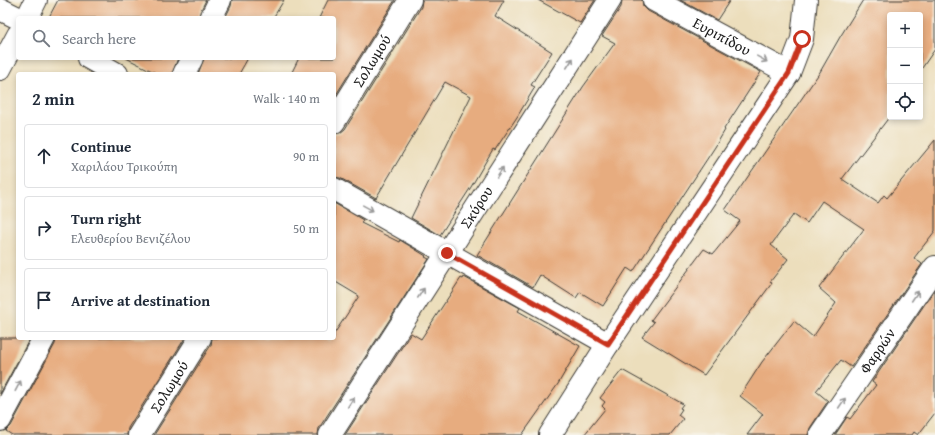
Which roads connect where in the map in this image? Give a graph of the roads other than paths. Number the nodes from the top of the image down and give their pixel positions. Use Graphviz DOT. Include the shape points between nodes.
graph roads {
  1 [pos="36,0"];
  2 [pos="220,0"];
  3 [pos="410,0"];
  4 [pos="610,0"];
  5 [pos="654,0"];
  6 [pos="806,0"];
  7 [pos="0,8"];
  8 [pos="28,16"];
  9 [pos="212,16"];
  10 [pos="16,17"];
  11 [pos="16,39"];
  12 [pos="92,60"];
  13 [pos="191,60"];
  14 [pos="0,69"];
  15 [pos="114,72"];
  16 [pos="185,72"];
  17 [pos="789,73"];
  18 [pos="336,119"];
  19 [pos="336,190"];
  20 [pos="447,253"];
  21 [pos="935,267"];
  22 [pos="43,340"];
  23 [pos="199,340"];
  24 [pos="608,344"];
  25 [pos="0,420"];
  26 [pos="139,435"];
  27 [pos="330,435"];
  28 [pos="550,435"];
  29 [pos="820,435"];
  1 -- 8 [label="street"];
  2 -- 9 [label="street"];
  3 -- 18 [label="street, Σολωμού"];
  20 -- 4 [label="street, Σκύρου, one-way"];
  5 -- 17 [label="street, Ευριπίδου, one-way"];
  6 -- 17 [label="street" via="802,39"];
  7 -- 10 [label="street"];
  11 -- 14 [label="street"];
  12 -- 15 [label="street"];
  13 -- 16 [label="street"];
  17 -- 24 [label="street"];
  19 -- 20 [label="street, one-way"];
  20 -- 24 [label="street"];
  27 -- 20 [label="street, Σκύρου, one-way"];
  29 -- 21 [label="street, Φαρρών, one-way"];
  25 -- 22 [label="street, one-way"];
  23 -- 26 [label="street, Σολωμού"];
  24 -- 28 [label="street"];
}
